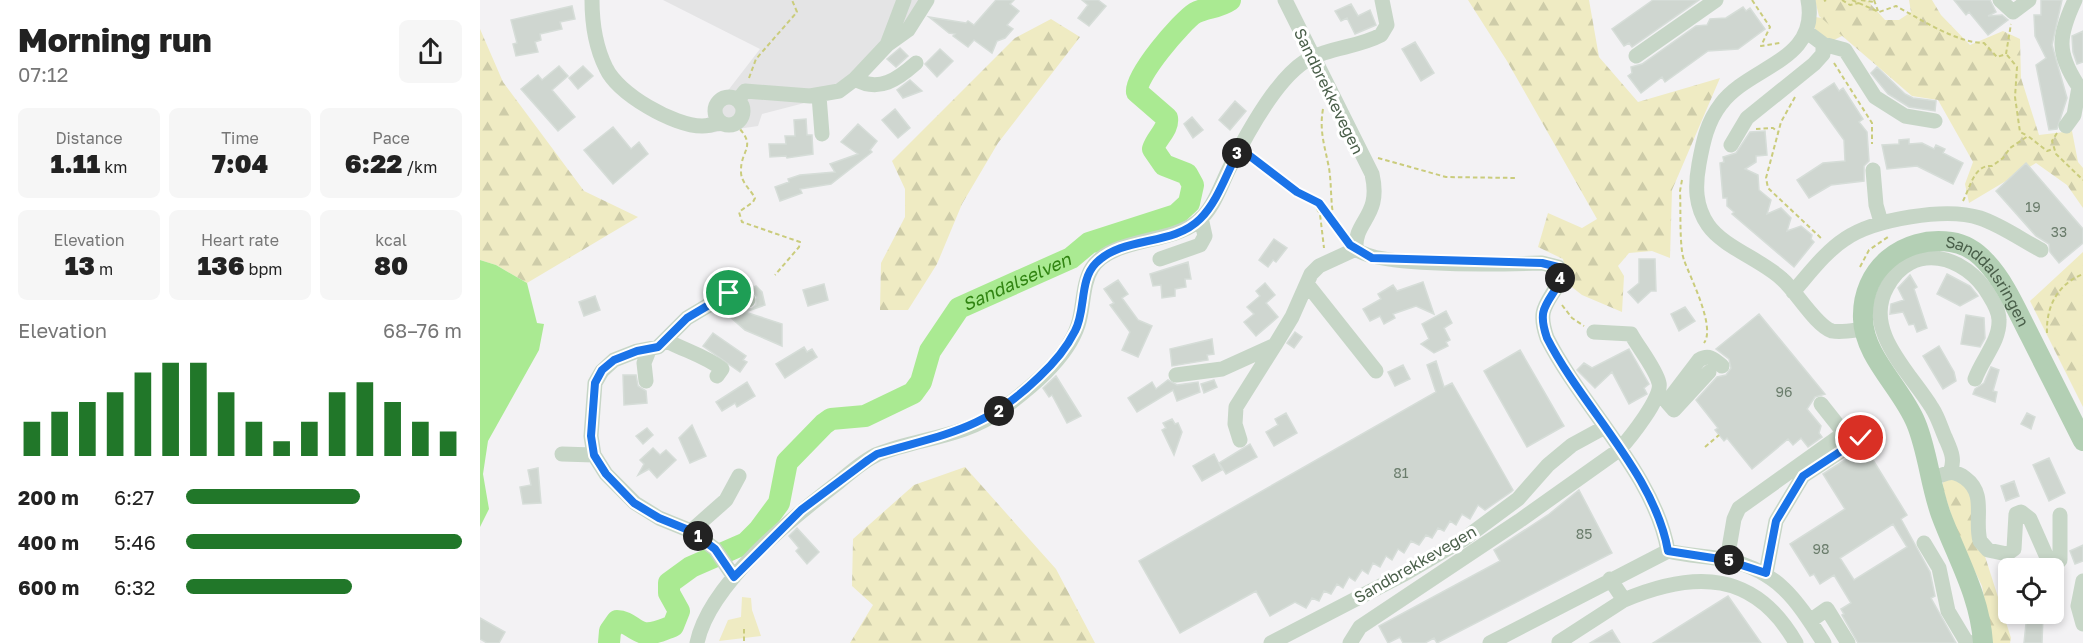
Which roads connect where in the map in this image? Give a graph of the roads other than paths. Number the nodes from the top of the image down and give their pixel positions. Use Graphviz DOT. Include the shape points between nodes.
graph roads {
  1 [pos="592,0"];
  2 [pos="904,0"];
  3 [pos="927,0"];
  4 [pos="1285,0"];
  5 [pos="1382,0"];
  6 [pos="1716,0"];
  7 [pos="1808,0"];
  8 [pos="2000,0"];
  9 [pos="2029,0"];
  10 [pos="2075,0"];
  11 [pos="1807,32"];
  12 [pos="887,45"];
  13 [pos="1823,49"];
  14 [pos="1636,56"];
  15 [pos="1312,59"];
  16 [pos="916,63"];
  17 [pos="855,79"];
  18 [pos="2081,87"];
  19 [pos="741,96"];
  20 [pos="819,96"];
  21 [pos="1935,122"];
  22 [pos="728,123"];
  23 [pos="2066,126"];
  24 [pos="822,134"];
  25 [pos="1731,145"];
  26 [pos="1873,170"];
  27 [pos="1201,218"];
  28 [pos="1881,222"];
  29 [pos="1356,249"];
  30 [pos="2041,250"];
  31 [pos="1160,259"];
  32 [pos="1307,284"];
  33 [pos="1794,292"];
  34 [pos="748,300"];
  35 [pos="1864,329"];
  36 [pos="1594,332"];
  37 [pos="1275,345"];
  38 [pos="658,347"];
  39 [pos="1376,371"];
  40 [pos="1176,375"];
  41 [pos="717,376"];
  42 [pos="1975,378"];
  43 [pos="646,381"];
  44 [pos="1821,404"];
  45 [pos="1605,427"];
  46 [pos="1861,438"];
  47 [pos="1240,440"];
  48 [pos="2083,441"];
  49 [pos="1619,450"];
  50 [pos="562,454"];
  51 [pos="594,455"];
  52 [pos="1950,472"];
  53 [pos="739,476"];
  54 [pos="1931,480"];
  55 [pos="2060,515"];
  56 [pos="691,531"];
  57 [pos="1924,543"];
  58 [pos="1668,551"];
  59 [pos="1726,560"];
  60 [pos="1766,573"];
  61 [pos="734,577"];
  62 [pos="1610,579"];
  63 [pos="2083,581"];
  64 [pos="1624,600"];
  65 [pos="1810,621"];
  66 [pos="2083,624"];
  67 [pos="1559,642"];
  68 [pos="697,643"];
  69 [pos="1271,643"];
  70 [pos="1350,643"];
  71 [pos="1490,643"];
  72 [pos="1796,643"];
  73 [pos="1824,643"];
  74 [pos="1848,643"];
  75 [pos="1971,643"];
  76 [pos="1983,643"];
  1 -- 22 [label="street" via="599,48 614,81 681,123"];
  2 -- 12 [label="street"];
  3 -- 12 [label="street" via="908,30"];
  4 -- 15 [label="street, Sandbrekkevegen"];
  5 -- 15 [label="street" via="1388,25 1381,35"];
  6 -- 14 [label="street"];
  7 -- 11 [label="street"];
  8 -- 9 [label="street" via="2013,12"];
  10 -- 18 [label="street" via="2064,23 2061,51 2066,69"];
  11 -- 13 [label="street"];
  11 -- 33 [label="street" via="1785,57 1735,88 1721,103 1704,139 1695,184 1698,204 1709,226"];
  12 -- 17 [label="street"];
  13 -- 21 [label="street" via="1845,50 1875,97 1905,116"];
  13 -- 25 [label="street" via="1747,118"];
  15 -- 27 [label="street" via="1303,63 1278,90"];
  15 -- 29 [label="street, Sandbrekkevegen" via="1372,174 1375,200 1358,234"];
  16 -- 17 [label="street" via="891,82 871,85"];
  17 -- 20 [label="street" via="839,91"];
  18 -- 23 [label="street" via="2074,115"];
  19 -- 20 [label="street"];
  19 -- 22 [label="street" via="743,113"];
  19 -- 22 [label="street" via="718,102 715,109"];
  20 -- 24 [label="street"];
  26 -- 28 [label="street"];
  27 -- 31 [label="street" via="1205,236 1200,245"];
  27 -- 61 [label="street" via="1173,235 1116,249 1096,262 1087,279 1079,322 1064,350 1001,410 954,433 877,454 801,510"];
  28 -- 30 [label="street" via="1932,214 1978,218"];
  28 -- 33 [label="street" via="1845,239"];
  29 -- 32 [label="street" via="1319,266"];
  29 -- 45 [label="street" via="1372,258 1404,261 1558,267 1561,275 1541,318 1547,338"];
  32 -- 37 [label="street"];
  32 -- 39 [label="street"];
  33 -- 35 [label="street" via="1830,330"];
  34 -- 38 [label="street" via="740,293 729,293 687,318"];
  35 -- 48 [label="main road, Sanddalsringen" via="1866,292 1877,269 1889,257 1922,242 1965,246 1979,254 1995,272"];
  35 -- 54 [label="main road, Sanddalsringen" via="1870,347 1916,423"];
  36 -- 49 [label="street" via="1631,334 1659,383 1659,393"];
  37 -- 40 [label="street" via="1222,369"];
  37 -- 47 [label="street" via="1236,407 1235,424"];
  38 -- 41 [label="street" via="705,357 722,369"];
  38 -- 43 [label="street" via="644,363"];
  38 -- 51 [label="street" via="614,360 602,370 595,383 591,436"];
  42 -- 52 [label="street, Sanddalsringen" via="1998,336 1999,318 1991,298 1977,276 1954,261 1931,258 1909,264 1884,291 1880,309 1882,328 1889,345 1933,409 1952,454"];
  44 -- 59 [label="street" via="1844,433 1739,508"];
  45 -- 49 [label="street"];
  45 -- 69 [label="street, Sandbrekkevegen" via="1572,445 1518,499 1464,539"];
  46 -- 60 [label="street" via="1803,476 1776,521"];
  49 -- 58 [label="street" via="1644,487 1664,528"];
  49 -- 70 [label="street" via="1360,627"];
  50 -- 51 [label="street"];
  51 -- 56 [label="street" via="634,503"];
  52 -- 54 [label="street"];
  52 -- 55 [label="street" via="1968,480 1976,491 1978,535 1988,550 2007,554 2014,549 2016,513 2021,512 2030,519 2049,562 2055,566 2060,560"];
  53 -- 56 [label="street" via="726,500"];
  54 -- 76 [label="main road, Sanddalsringen" via="1974,594"];
  56 -- 61 [label="street" via="718,554"];
  57 -- 75 [label="street" via="1939,568 1948,611"];
  58 -- 59 [label="street"];
  58 -- 62 [label="street"];
  59 -- 60 [label="street"];
  60 -- 65 [label="street" via="1787,591"];
  61 -- 68 [label="street" via="715,603"];
  62 -- 64 [label="street"];
  62 -- 71 [label="street"];
  63 -- 66 [label="street" via="2078,606"];
  64 -- 67 [label="street"];
  64 -- 72 [label="street" via="1683,581 1728,584 1764,602 1783,621"];
  65 -- 73 [label="street"];
  65 -- 74 [label="street" via="1827,609"];
}
